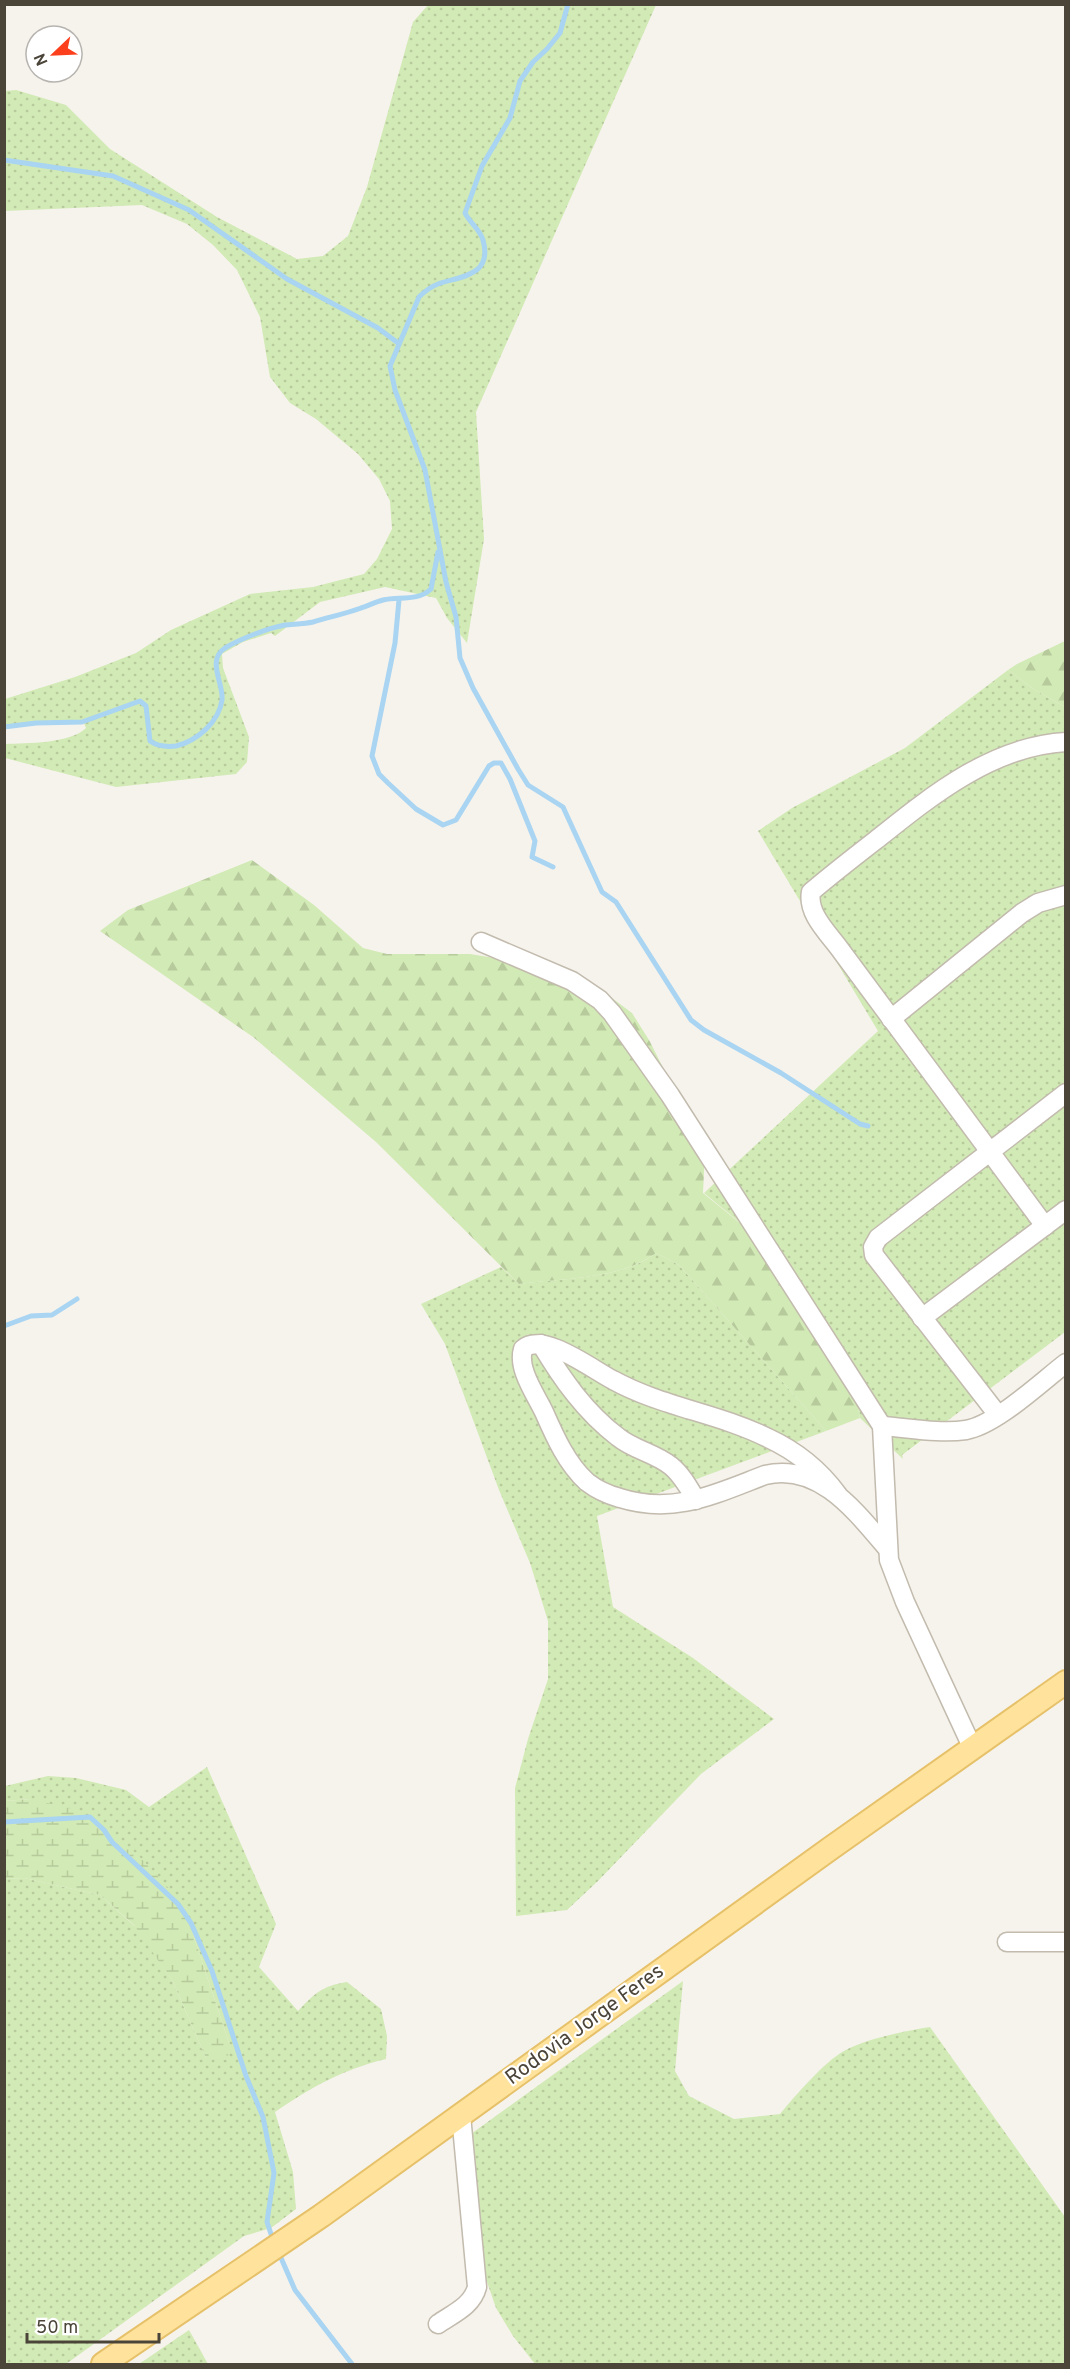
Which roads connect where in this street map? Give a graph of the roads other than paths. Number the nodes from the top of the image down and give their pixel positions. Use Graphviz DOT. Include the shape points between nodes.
graph roads {
  1 [pos="1065,742"];
  2 [pos="1065,895"];
  3 [pos="481,942"];
  4 [pos="891,1019"];
  5 [pos="1065,1094"];
  6 [pos="989,1151"];
  7 [pos="1065,1210"];
  8 [pos="1045,1226"];
  9 [pos="922,1318"];
  10 [pos="541,1344"];
  11 [pos="1061,1373"];
  12 [pos="998,1415"];
  13 [pos="882,1426"];
  14 [pos="838,1495"];
  15 [pos="696,1500"];
  16 [pos="887,1548"];
  17 [pos="1065,1682"];
  18 [pos="973,1749"];
  19 [pos="1006,1942"];
  20 [pos="1065,1942"];
  21 [pos="461,2115"];
  22 [pos="438,2324"];
  23 [pos="103,2364"];
  1 -- 4 [label="street" via="1011,754 973,770 923,802 811,892 809,900 816,916"];
  2 -- 4 [label="street" via="1038,903 1022,913"];
  3 -- 13 [label="street" via="572,981 612,1013 670,1095"];
  4 -- 6 [label="street"];
  5 -- 6 [label="street"];
  6 -- 8 [label="street"];
  6 -- 9 [label="street" via="878,1238 873,1247 874,1255"];
  7 -- 8 [label="street"];
  8 -- 9 [label="street"];
  9 -- 12 [label="street"];
  10 -- 14 [label="street" via="568,1354 628,1389 767,1437 804,1458"];
  10 -- 15 [label="street" via="566,1383 595,1417 621,1440 670,1465"];
  10 -- 15 [label="street" via="523,1349 522,1362 565,1453 588,1483 633,1502 672,1505"];
  11 -- 12 [label="street"];
  12 -- 13 [label="street" via="986,1424 966,1430"];
  13 -- 16 [label="street"];
  14 -- 15 [label="street" via="811,1479 785,1472 765,1475"];
  14 -- 16 [label="street"];
  16 -- 18 [label="street" via="896,1583"];
  17 -- 18 [label="main road, Rodovia Jorge Feres"];
  18 -- 21 [label="main road, Rodovia Jorge Feres"];
  19 -- 20 [label="street"];
  21 -- 22 [label="street" via="477,2287 467,2305"];
  21 -- 23 [label="main road, Rodovia Jorge Feres"];
}
